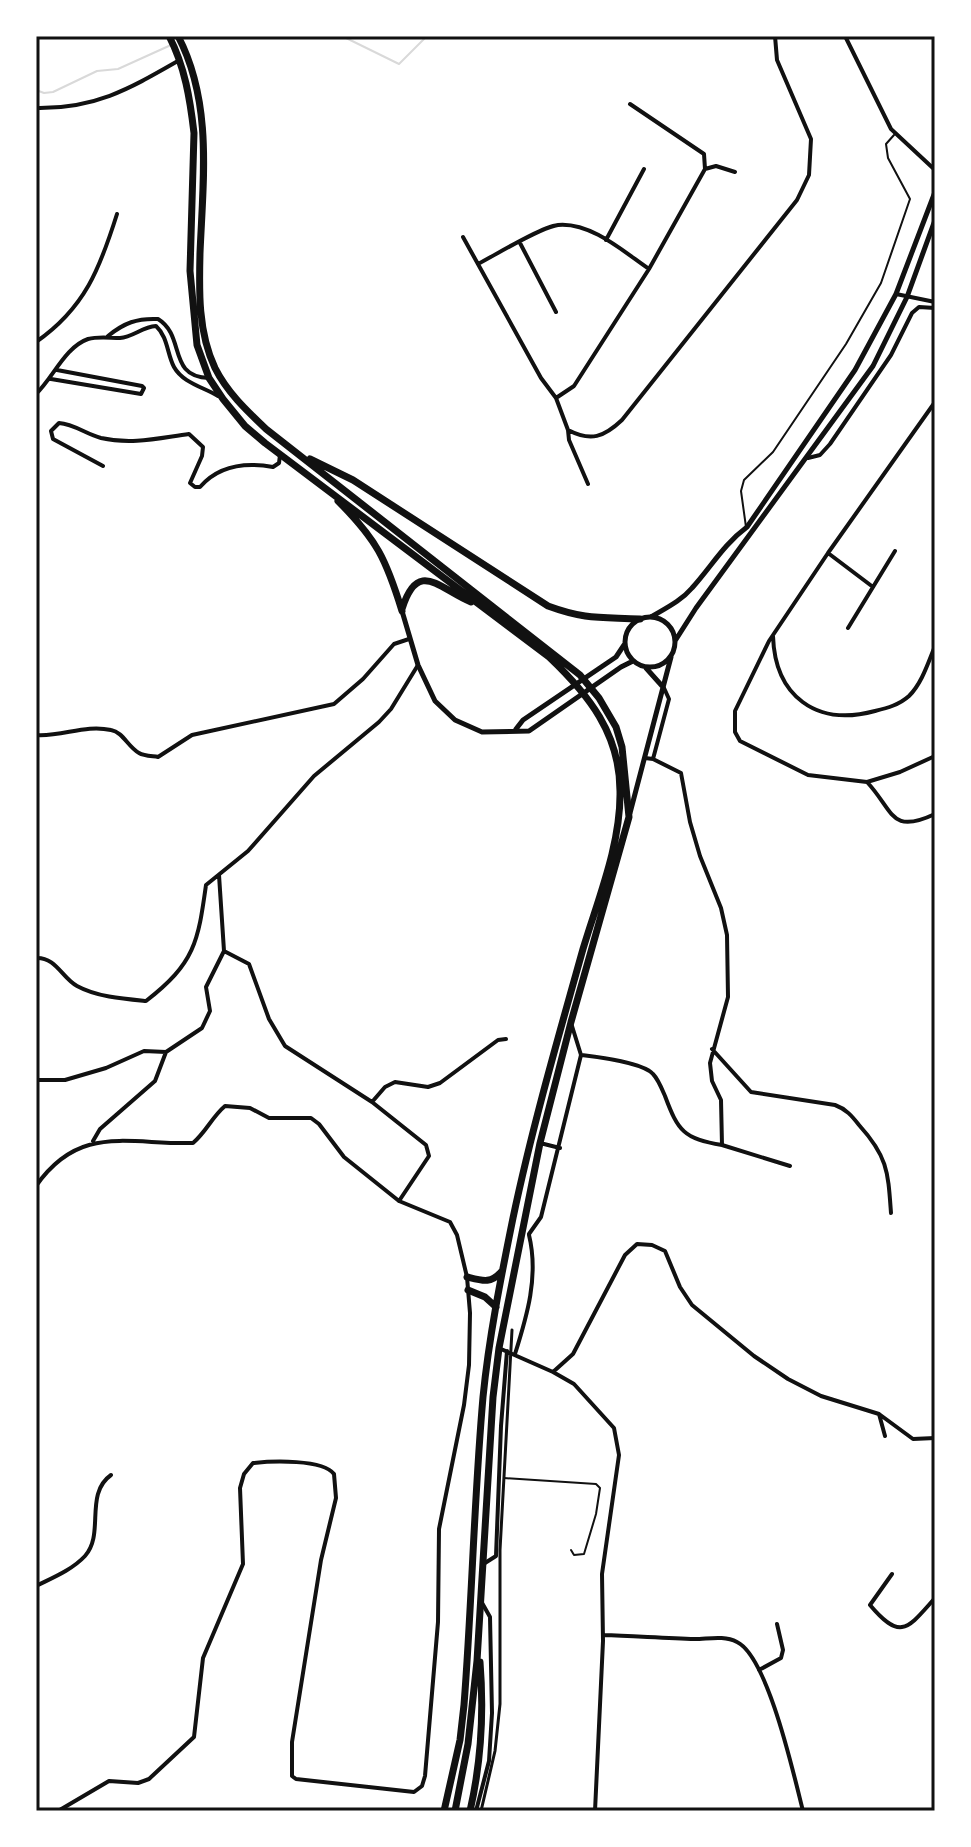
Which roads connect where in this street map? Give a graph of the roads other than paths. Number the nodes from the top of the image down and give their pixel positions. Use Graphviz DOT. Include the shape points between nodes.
graph roads {
  1 [pos="169,36"];
  2 [pos="178,36"];
  3 [pos="775,36"];
  4 [pos="845,36"];
  5 [pos="180,53"];
  6 [pos="630,104"];
  7 [pos="36,108"];
  8 [pos="895,134"];
  9 [pos="644,169"];
  10 [pos="705,169"];
  11 [pos="935,170"];
  12 [pos="735,172"];
  13 [pos="935,192"];
  14 [pos="117,214"];
  15 [pos="935,220"];
  16 [pos="463,237"];
  17 [pos="606,240"];
  18 [pos="520,243"];
  19 [pos="478,264"];
  20 [pos="649,269"];
  21 [pos="896,294"];
  22 [pos="907,297"];
  23 [pos="935,302"];
  24 [pos="935,308"];
  25 [pos="556,312"];
  26 [pos="108,336"];
  27 [pos="36,342"];
  28 [pos="57,370"];
  29 [pos="209,378"];
  30 [pos="51,379"];
  31 [pos="36,394"];
  32 [pos="556,398"];
  33 [pos="223,399"];
  34 [pos="935,402"];
  35 [pos="568,430"];
  36 [pos="296,452"];
  37 [pos="280,455"];
  38 [pos="808,458"];
  39 [pos="103,466"];
  40 [pos="317,480"];
  41 [pos="588,484"];
  42 [pos="747,527"];
  43 [pos="895,551"];
  44 [pos="828,553"];
  45 [pos="873,587"];
  46 [pos="482,607"];
  47 [pos="402,611"];
  48 [pos="651,617"];
  49 [pos="640,619"];
  50 [pos="848,628"];
  51 [pos="773,635"];
  52 [pos="409,639"];
  53 [pos="675,641"];
  54 [pos="625,643"];
  55 [pos="935,646"];
  56 [pos="671,657"];
  57 [pos="633,661"];
  58 [pos="418,665"];
  59 [pos="646,667"];
  60 [pos="664,688"];
  61 [pos="516,729"];
  62 [pos="36,735"];
  63 [pos="935,756"];
  64 [pos="645,758"];
  65 [pos="653,759"];
  66 [pos="867,782"];
  67 [pos="935,814"];
  68 [pos="629,817"];
  69 [pos="219,875"];
  70 [pos="224,951"];
  71 [pos="36,958"];
  72 [pos="571,1022"];
  73 [pos="506,1039"];
  74 [pos="712,1049"];
  75 [pos="166,1052"];
  76 [pos="581,1055"];
  77 [pos="36,1080"];
  78 [pos="372,1102"];
  79 [pos="93,1142"];
  80 [pos="540,1143"];
  81 [pos="722,1145"];
  82 [pos="560,1148"];
  83 [pos="790,1166"];
  84 [pos="36,1186"];
  85 [pos="399,1201"];
  86 [pos="891,1213"];
  87 [pos="525,1232"];
  88 [pos="504,1270"];
  89 [pos="467,1277"];
  90 [pos="468,1290"];
  91 [pos="496,1307"];
  92 [pos="512,1330"];
  93 [pos="508,1352"];
  94 [pos="553,1372"];
  95 [pos="879,1414"];
  96 [pos="885,1436"];
  97 [pos="935,1438"];
  98 [pos="111,1475"];
  99 [pos="503,1478"];
  100 [pos="487,1479"];
  101 [pos="571,1550"];
  102 [pos="483,1564"];
  103 [pos="892,1574"];
  104 [pos="36,1586"];
  105 [pos="935,1598"];
  106 [pos="480,1599"];
  107 [pos="777,1624"];
  108 [pos="603,1638"];
  109 [pos="479,1643"];
  110 [pos="759,1670"];
  111 [pos="58,1811"];
  112 [pos="444,1811"];
  113 [pos="455,1811"];
  114 [pos="470,1811"];
  115 [pos="479,1811"];
  116 [pos="595,1811"];
  117 [pos="803,1811"];
  1 -- 5 [label="main road"];
  2 -- 5 [label="main road"];
  3 -- 35 [label="street" via="777,60 811,139 809,175 797,200 622,420 595,438"];
  4 -- 8 [label="street"];
  5 -- 7 [label="street" via="127,90 74,107"];
  5 -- 29 [label="main road" via="194,133 193,311 197,345"];
  5 -- 36 [label="main road" via="193,70 203,126 200,309 208,350 242,406"];
  6 -- 10 [label="street" via="704,154"];
  8 -- 11 [label="street"];
  8 -- 42 [label="lane" via="886,144 888,158 910,199 881,283 773,452 744,480"];
  9 -- 17 [label="street"];
  10 -- 12 [label="street" via="716,166"];
  10 -- 20 [label="street"];
  13 -- 21 [label="street"];
  14 -- 27 [label="street" via="94,279 78,304"];
  15 -- 22 [label="street"];
  16 -- 19 [label="street"];
  17 -- 18 [label="street" via="560,225"];
  17 -- 20 [label="street"];
  18 -- 19 [label="street"];
  18 -- 25 [label="street"];
  19 -- 32 [label="street"];
  20 -- 32 [label="street" via="574,386"];
  21 -- 22 [label="street"];
  21 -- 42 [label="street" via="855,370"];
  22 -- 23 [label="street"];
  22 -- 38 [label="street" via="873,366"];
  24 -- 38 [label="street" via="919,307 912,313 854,410 820,455"];
  26 -- 28 [label="street" via="75,347"];
  26 -- 29 [label="street" via="137,319 158,319 174,336 186,371"];
  26 -- 33 [label="street" via="121,338 156,326 182,377"];
  28 -- 30 [label="street"];
  28 -- 30 [label="street" via="144,388 141,394"];
  29 -- 33 [label="main road"];
  30 -- 31 [label="street"];
  32 -- 35 [label="street"];
  33 -- 37 [label="main road"];
  34 -- 44 [label="street"];
  35 -- 41 [label="street"];
  36 -- 49 [label="main road" via="353,480 548,606 600,620"];
  36 -- 68 [label="main road" via="580,675 616,727"];
  37 -- 39 [label="street" via="273,467 239,465 195,487 190,483 203,447 189,434 143,442 98,437 69,424 59,423 51,431 53,439"];
  37 -- 40 [label="main road"];
  38 -- 53 [label="street"];
  40 -- 46 [label="main road"];
  40 -- 47 [label="main road" via="365,528 387,564"];
  42 -- 48 [label="street" via="731,538 690,590"];
  43 -- 45 [label="street"];
  44 -- 45 [label="street"];
  44 -- 51 [label="street"];
  45 -- 50 [label="street"];
  46 -- 47 [label="main road" via="427,580 408,591"];
  46 -- 88 [label="main road" via="549,657 595,706 615,748 620,791 614,844 553,1053"];
  47 -- 52 [label="street"];
  48 -- 49 [label="street"];
  48 -- 53 [label="street" via="665,621"];
  49 -- 54 [label="street" via="626,633"];
  51 -- 55 [label="street" via="774,659 788,689 807,705 842,716 857,716 907,698"];
  51 -- 66 [label="street" via="735,711 740,741 808,775"];
  52 -- 58 [label="street"];
  52 -- 62 [label="street" via="394,644 334,704 192,735 158,757 140,754 117,731 106,728"];
  53 -- 56 [label="street"];
  54 -- 57 [label="street"];
  54 -- 61 [label="street" via="616,657"];
  56 -- 59 [label="street"];
  56 -- 60 [label="street"];
  57 -- 59 [label="street"];
  57 -- 61 [label="street" via="529,731"];
  58 -- 61 [label="street" via="435,701 455,720 482,732"];
  58 -- 69 [label="street" via="379,722 314,776 248,851"];
  59 -- 60 [label="street"];
  60 -- 64 [label="street"];
  60 -- 65 [label="street" via="669,699"];
  63 -- 66 [label="street"];
  64 -- 65 [label="street"];
  64 -- 68 [label="street"];
  65 -- 74 [label="street" via="681,773 690,822 727,935 728,997"];
  66 -- 67 [label="street" via="900,821 915,823"];
  68 -- 72 [label="main road"];
  69 -- 70 [label="street"];
  69 -- 71 [label="street" via="206,885 195,947 146,1001 94,993 74,985 54,963"];
  70 -- 75 [label="street" via="206,987 207,1021"];
  70 -- 78 [label="street" via="249,964 285,1046"];
  72 -- 76 [label="street"];
  72 -- 80 [label="main road"];
  73 -- 78 [label="street" via="440,1083 428,1087 395,1082"];
  74 -- 81 [label="street"];
  74 -- 86 [label="street" via="751,1092 845,1109 876,1144 884,1162"];
  75 -- 77 [label="street" via="144,1051 65,1080"];
  75 -- 79 [label="street" via="155,1081 100,1129"];
  76 -- 81 [label="street" via="653,1073 684,1133"];
  76 -- 82 [label="street"];
  78 -- 85 [label="street" via="426,1145 429,1156"];
  79 -- 84 [label="street" via="58,1161"];
  79 -- 85 [label="street" via="193,1143 225,1106 250,1108 269,1118 311,1118 344,1157"];
  80 -- 82 [label="street"];
  80 -- 87 [label="main road"];
  81 -- 83 [label="street"];
  82 -- 87 [label="street" via="541,1217"];
  85 -- 89 [label="street" via="450,1222"];
  87 -- 93 [label="main road"];
  87 -- 93 [label="street" via="533,1258 528,1313"];
  88 -- 89 [label="main road" via="488,1282"];
  88 -- 91 [label="main road"];
  89 -- 90 [label="street"];
  90 -- 91 [label="main road"];
  90 -- 111 [label="street" via="469,1365 439,1529 438,1622 422,1786 414,1792 292,1776 292,1742 336,1498 334,1474 323,1464 263,1462 253,1463 240,1488 243,1564 203,1658 194,1737 149,1779 109,1781"];
  91 -- 112 [label="main road" via="483,1396 462,1728"];
  92 -- 93 [label="street"];
  93 -- 94 [label="street"];
  93 -- 99 [label="street" via="501,1426"];
  93 -- 100 [label="main road"];
  94 -- 95 [label="street" via="573,1354 625,1255 637,1244 652,1245 665,1251 692,1305 754,1356 821,1396"];
  94 -- 108 [label="street" via="574,1384 614,1428 619,1455 602,1574"];
  95 -- 96 [label="street"];
  95 -- 97 [label="street" via="913,1439"];
  98 -- 104 [label="street" via="98,1490 86,1555"];
  99 -- 100 [label="lane"];
  99 -- 101 [label="lane" via="600,1488 584,1554"];
  99 -- 102 [label="street" via="496,1556"];
  99 -- 115 [label="street" via="500,1704 495,1751"];
  100 -- 102 [label="main road"];
  102 -- 106 [label="main road"];
  103 -- 105 [label="street" via="870,1605 893,1627 910,1624"];
  106 -- 109 [label="main road"];
  106 -- 115 [label="street" via="490,1617 492,1713"];
  107 -- 110 [label="street" via="781,1658"];
  108 -- 110 [label="street" via="738,1642"];
  108 -- 116 [label="street"];
  109 -- 113 [label="main road"];
  109 -- 114 [label="main road" via="480,1746"];
  110 -- 117 [label="street"];
}
